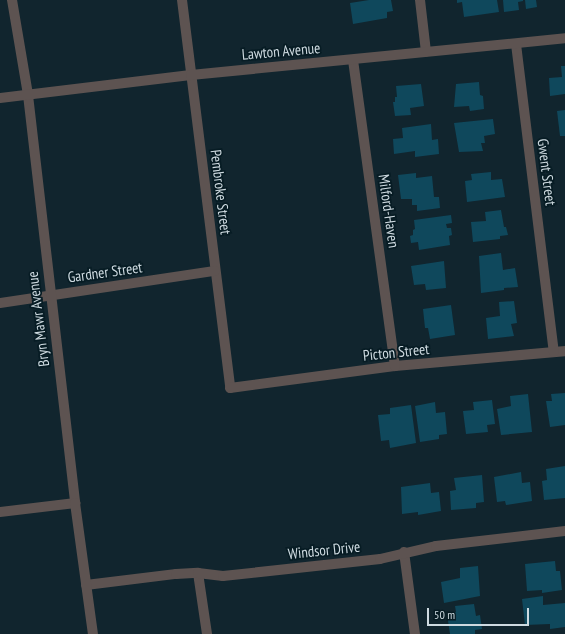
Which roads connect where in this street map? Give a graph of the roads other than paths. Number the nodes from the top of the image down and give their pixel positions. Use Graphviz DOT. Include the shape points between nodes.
graph roads {
  1 [pos="12,0"];
  2 [pos="182,0"];
  3 [pos="420,0"];
  4 [pos="565,38"];
  5 [pos="516,44"];
  6 [pos="426,52"];
  7 [pos="353,60"];
  8 [pos="191,74"];
  9 [pos="28,95"];
  10 [pos="0,98"];
  11 [pos="215,271"];
  12 [pos="50,296"];
  13 [pos="0,303"];
  14 [pos="565,351"];
  15 [pos="554,352"];
  16 [pos="395,366"];
  17 [pos="230,388"];
  18 [pos="75,503"];
  19 [pos="0,512"];
  20 [pos="565,531"];
  21 [pos="404,552"];
  22 [pos="198,573"];
  23 [pos="86,585"];
  24 [pos="93,634"];
  25 [pos="207,634"];
  26 [pos="415,634"];
  1 -- 9 [label="street, Bryn Mawr Avenue"];
  2 -- 8 [label="street, Pembroke Street"];
  3 -- 6 [label="street"];
  4 -- 5 [label="street, Lawton Avenue"];
  5 -- 6 [label="street, Lawton Avenue"];
  5 -- 15 [label="street, Gwent Street"];
  6 -- 7 [label="street, Lawton Avenue"];
  7 -- 8 [label="street, Lawton Avenue"];
  7 -- 16 [label="street, Milford-Haven"];
  8 -- 9 [label="street, Lawton Avenue"];
  8 -- 11 [label="street, Pembroke Street"];
  9 -- 10 [label="street, Lawton Avenue"];
  9 -- 12 [label="street, Bryn Mawr Avenue"];
  11 -- 12 [label="street, Gardner Street"];
  11 -- 17 [label="street, Pembroke Street"];
  12 -- 13 [label="street, Gardner Street"];
  12 -- 18 [label="street, Bryn Mawr Avenue"];
  14 -- 15 [label="street, Picton Street"];
  15 -- 16 [label="street, Picton Street"];
  16 -- 17 [label="street, Picton Street"];
  18 -- 19 [label="street"];
  18 -- 23 [label="street, Bryn Mawr Avenue"];
  20 -- 21 [label="street, Windsor Drive"];
  21 -- 22 [label="street, Windsor Drive" via="380,559 231,575 210,576"];
  21 -- 26 [label="street"];
  22 -- 23 [label="street, Windsor Drive"];
  22 -- 25 [label="street"];
  23 -- 24 [label="street, Bryn Mawr Avenue"];
}
